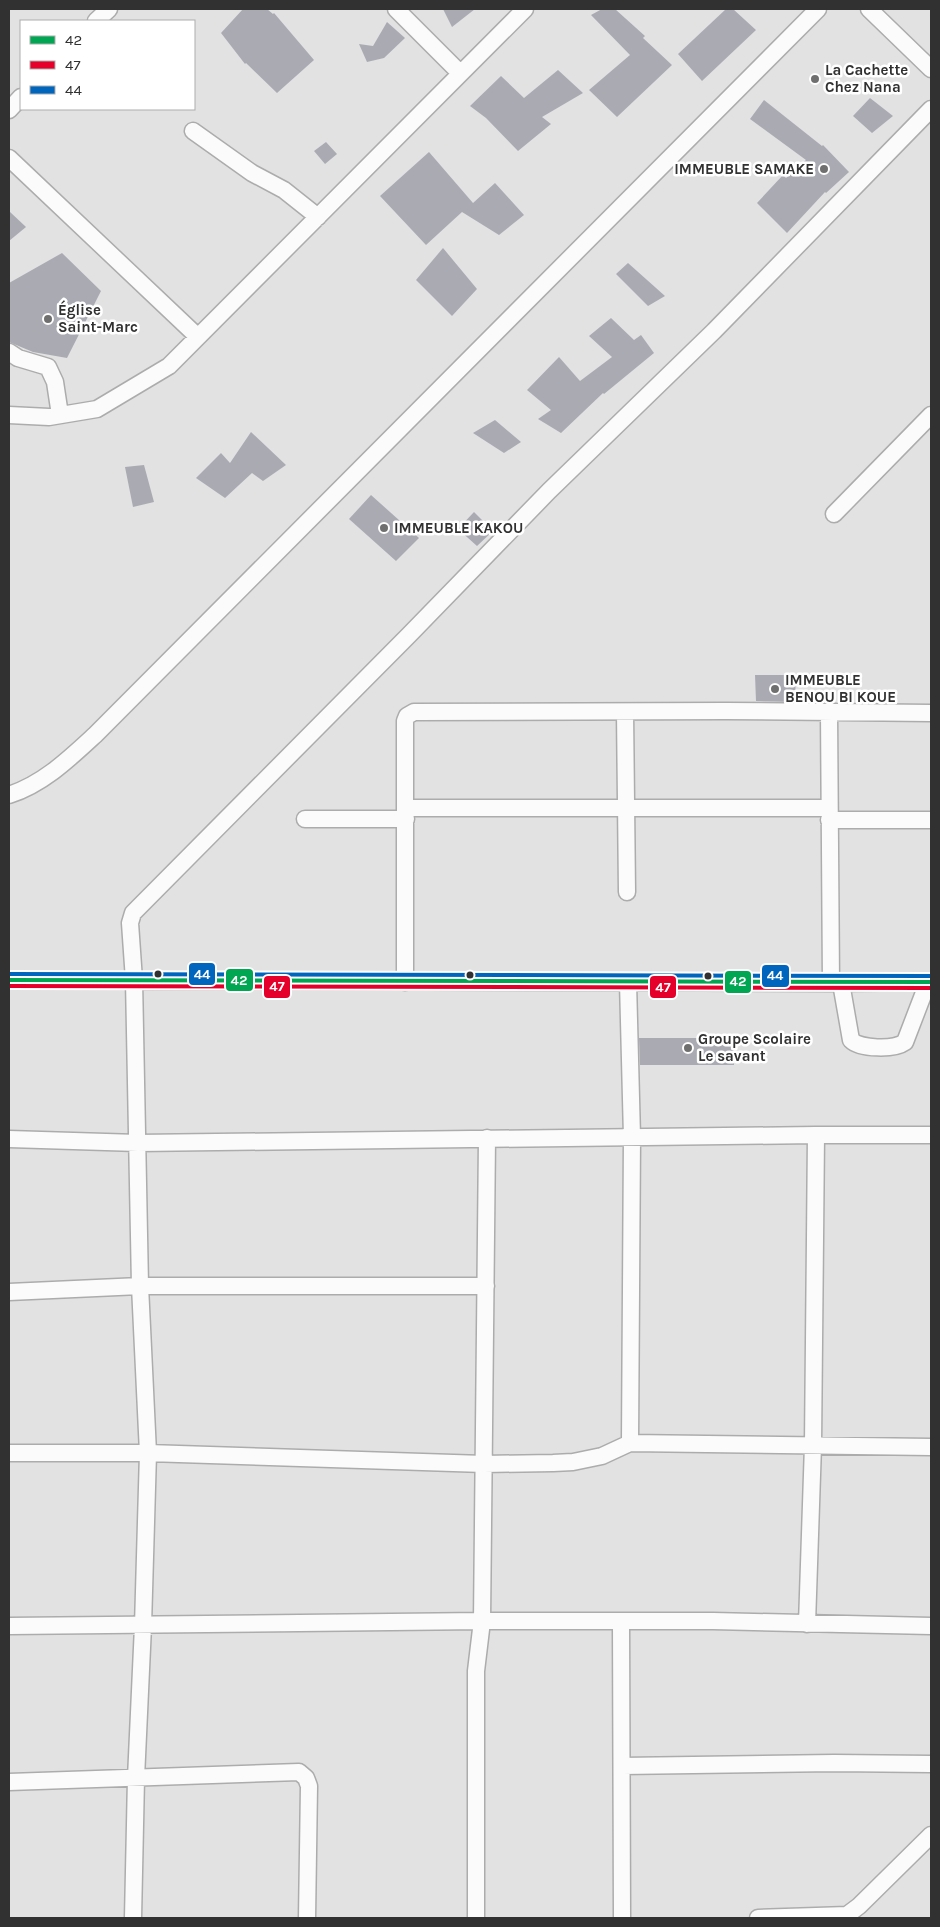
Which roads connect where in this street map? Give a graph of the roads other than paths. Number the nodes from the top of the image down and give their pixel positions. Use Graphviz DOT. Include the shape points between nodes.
graph roads {
  1 [pos="109,9"];
  2 [pos="396,9"];
  3 [pos="525,9"];
  4 [pos="818,9"];
  5 [pos="869,9"];
  6 [pos="97,20"];
  7 [pos="931,69"];
  8 [pos="460,73"];
  9 [pos="20,98"];
  10 [pos="931,109"];
  11 [pos="9,110"];
  12 [pos="193,131"];
  13 [pos="9,158"];
  14 [pos="318,217"];
  15 [pos="198,337"];
  16 [pos="9,352"];
  17 [pos="9,415"];
  18 [pos="60,415"];
  19 [pos="931,415"];
  20 [pos="834,514"];
  21 [pos="625,712"];
  22 [pos="829,712"];
  23 [pos="931,713"];
  24 [pos="9,795"];
  25 [pos="627,808"];
  26 [pos="406,813"];
  27 [pos="829,814"];
  28 [pos="304,819"];
  29 [pos="931,820"];
  30 [pos="627,892"];
  31 [pos="9,980"];
  32 [pos="134,980"];
  33 [pos="405,982"];
  34 [pos="628,982"];
  35 [pos="929,982"];
  36 [pos="836,983"];
  37 [pos="816,1134"];
  38 [pos="931,1135"];
  39 [pos="632,1137"];
  40 [pos="487,1138"];
  41 [pos="9,1139"];
  42 [pos="138,1144"];
  43 [pos="140,1286"];
  44 [pos="486,1286"];
  45 [pos="9,1292"];
  46 [pos="630,1443"];
  47 [pos="813,1445"];
  48 [pos="931,1447"];
  49 [pos="148,1452"];
  50 [pos="9,1453"];
  51 [pos="484,1464"];
  52 [pos="482,1621"];
  53 [pos="622,1621"];
  54 [pos="807,1624"];
  55 [pos="9,1626"];
  56 [pos="143,1626"];
  57 [pos="931,1626"];
  58 [pos="931,1764"];
  59 [pos="622,1766"];
  60 [pos="136,1778"];
  61 [pos="9,1782"];
  62 [pos="931,1835"];
  63 [pos="846,1916"];
  64 [pos="133,1918"];
  65 [pos="307,1918"];
  66 [pos="476,1918"];
  67 [pos="622,1918"];
  68 [pos="758,1918"];
  1 -- 6 [label="street"];
  2 -- 8 [label="street"];
  3 -- 8 [label="street"];
  4 -- 24 [label="street" via="95,735 56,770"];
  5 -- 7 [label="street"];
  8 -- 14 [label="street"];
  9 -- 11 [label="street"];
  10 -- 32 [label="street" via="133,913 130,923"];
  12 -- 14 [label="street" via="252,173 271,181"];
  13 -- 15 [label="street"];
  14 -- 15 [label="street"];
  15 -- 18 [label="street" via="169,366 97,409"];
  16 -- 18 [label="street" via="48,367 55,382"];
  17 -- 18 [label="street"];
  19 -- 20 [label="street"];
  21 -- 22 [label="street"];
  21 -- 25 [label="street"];
  21 -- 26 [label="street" via="414,712 405,721"];
  22 -- 23 [label="street"];
  22 -- 27 [label="street"];
  25 -- 26 [label="street"];
  25 -- 27 [label="street"];
  25 -- 30 [label="street"];
  26 -- 28 [label="street"];
  26 -- 33 [label="street"];
  27 -- 29 [label="street"];
  27 -- 36 [label="street"];
  31 -- 32 [label="street"];
  32 -- 33 [label="street"];
  32 -- 42 [label="street"];
  33 -- 34 [label="street"];
  34 -- 36 [label="street"];
  34 -- 39 [label="street"];
  35 -- 36 [label="street"];
  35 -- 36 [label="street" via="905,1042 896,1047 858,1045 851,1040"];
  37 -- 38 [label="street"];
  37 -- 39 [label="street"];
  37 -- 47 [label="street"];
  39 -- 40 [label="street"];
  39 -- 46 [label="street"];
  40 -- 42 [label="street"];
  40 -- 44 [label="street"];
  41 -- 42 [label="street"];
  42 -- 43 [label="street"];
  43 -- 44 [label="street"];
  43 -- 45 [label="street"];
  43 -- 49 [label="street"];
  44 -- 51 [label="street"];
  46 -- 47 [label="street"];
  46 -- 51 [label="street" via="602,1456 573,1462"];
  47 -- 48 [label="street"];
  47 -- 54 [label="street"];
  49 -- 50 [label="street"];
  49 -- 51 [label="street"];
  49 -- 56 [label="street"];
  51 -- 52 [label="street"];
  52 -- 53 [label="street"];
  52 -- 56 [label="street"];
  52 -- 66 [label="street" via="476,1671"];
  53 -- 54 [label="street"];
  53 -- 59 [label="street"];
  54 -- 57 [label="street"];
  55 -- 56 [label="street"];
  56 -- 60 [label="street"];
  58 -- 59 [label="street"];
  59 -- 67 [label="street"];
  60 -- 61 [label="street"];
  60 -- 64 [label="street"];
  60 -- 65 [label="street" via="299,1772 309,1786"];
  62 -- 63 [label="street"];
  63 -- 68 [label="street"];
}
